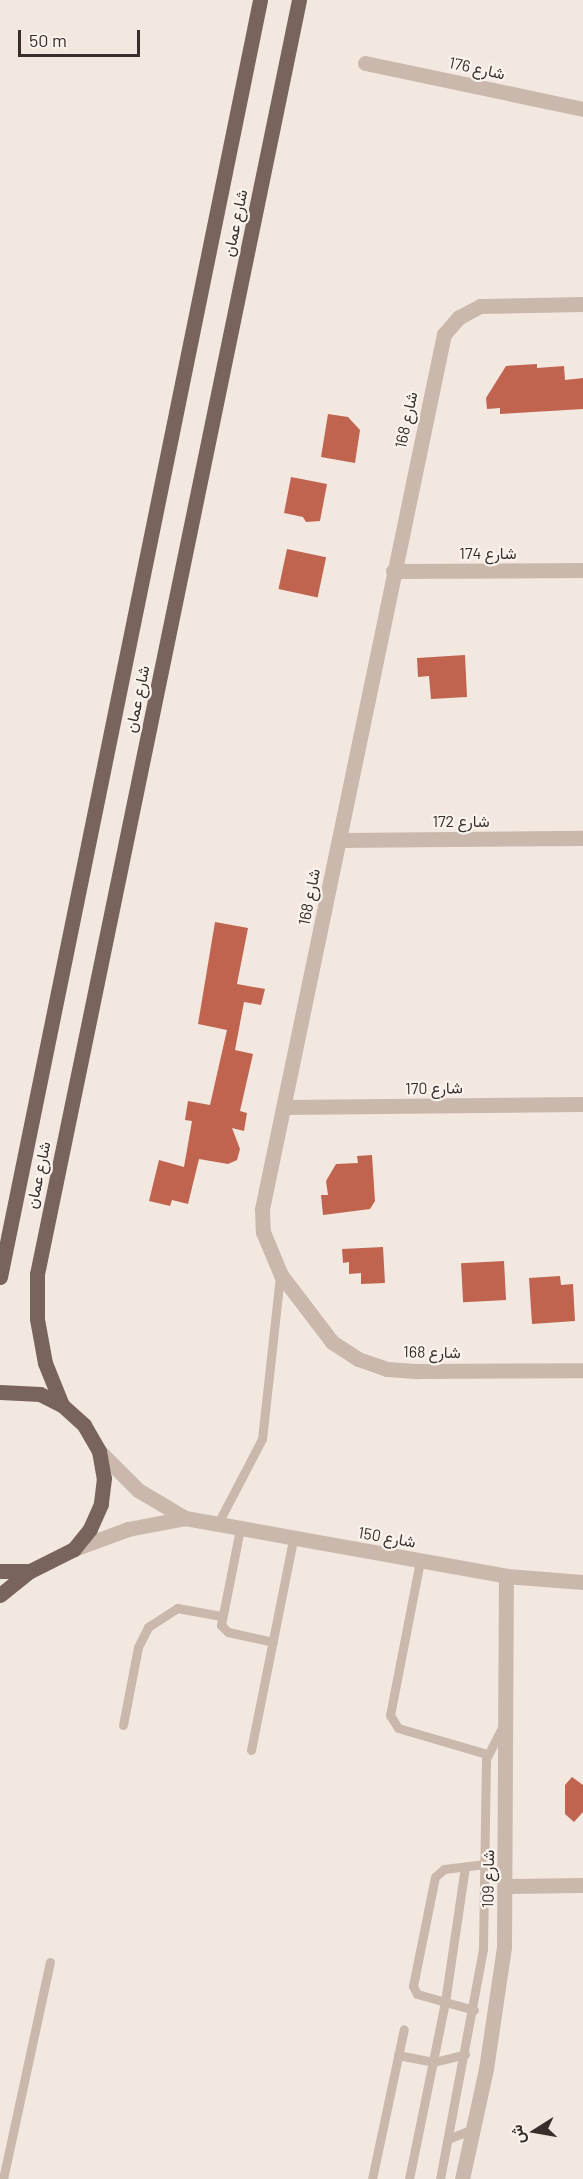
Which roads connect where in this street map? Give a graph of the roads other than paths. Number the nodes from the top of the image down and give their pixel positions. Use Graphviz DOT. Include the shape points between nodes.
graph roads {
  1 [pos="260,0"];
  2 [pos="299,0"];
  3 [pos="364,63"];
  4 [pos="583,109"];
  5 [pos="583,303"];
  6 [pos="583,570"];
  7 [pos="393,572"];
  8 [pos="583,838"];
  9 [pos="339,840"];
  10 [pos="583,1104"];
  11 [pos="285,1107"];
  12 [pos="280,1275"];
  13 [pos="0,1277"];
  14 [pos="583,1370"];
  15 [pos="0,1392"];
  16 [pos="62,1405"];
  17 [pos="99,1451"];
  18 [pos="185,1518"];
  19 [pos="218,1525"];
  20 [pos="240,1529"];
  21 [pos="293,1539"];
  22 [pos="74,1549"];
  23 [pos="420,1561"];
  24 [pos="0,1571"];
  25 [pos="30,1571"];
  26 [pos="506,1576"];
  27 [pos="583,1582"];
  28 [pos="0,1595"];
  29 [pos="221,1616"];
  30 [pos="273,1642"];
  31 [pos="507,1719"];
  32 [pos="123,1725"];
  33 [pos="251,1750"];
  34 [pos="487,1754"];
  35 [pos="486,1864"];
  36 [pos="465,1866"];
  37 [pos="583,1885"];
  38 [pos="507,1886"];
  39 [pos="50,1962"];
  40 [pos="445,2002"];
  41 [pos="474,2010"];
  42 [pos="404,2029"];
  43 [pos="465,2054"];
  44 [pos="398,2055"];
  45 [pos="434,2062"];
  46 [pos="473,2129"];
  47 [pos="448,2139"];
  48 [pos="3,2179"];
  49 [pos="372,2179"];
  50 [pos="409,2179"];
  51 [pos="440,2179"];
  52 [pos="462,2179"];
  1 -- 13 [label="main road, شارع عمان"];
  2 -- 16 [label="main road, شارع عمان" via="37,1274 37,1319 45,1363"];
  3 -- 4 [label="street, شارع 176"];
  5 -- 7 [label="street, شارع 168" via="480,306 459,317 444,334"];
  6 -- 7 [label="street, شارع 174"];
  7 -- 9 [label="street, شارع 168"];
  8 -- 9 [label="street, شارع 172"];
  9 -- 11 [label="street, شارع 168"];
  10 -- 11 [label="street, شارع 170"];
  11 -- 12 [label="street, شارع 168" via="262,1209 263,1232"];
  12 -- 14 [label="street, شارع 168" via="332,1342 358,1359 387,1369"];
  12 -- 19 [label="lane" via="262,1439 255,1461"];
  15 -- 16 [label="main road" via="40,1394"];
  16 -- 17 [label="main road" via="84,1425"];
  17 -- 18 [label="street, شارع 150" via="138,1490"];
  17 -- 22 [label="main road" via="104,1478 101,1504 90,1529"];
  18 -- 19 [label="street, شارع 150"];
  18 -- 22 [label="street, شارع 150" via="128,1529"];
  19 -- 20 [label="street, شارع 150"];
  20 -- 21 [label="street, شارع 150"];
  20 -- 29 [label="lane"];
  21 -- 23 [label="street, شارع 150"];
  21 -- 30 [label="lane"];
  22 -- 25 [label="main road"];
  23 -- 26 [label="street, شارع 150"];
  23 -- 34 [label="lane" via="390,1715 398,1728"];
  24 -- 25 [label="main road"];
  25 -- 28 [label="main road"];
  26 -- 27 [label="street, شارع 150"];
  26 -- 31 [label="street, شارع 109"];
  29 -- 30 [label="lane" via="228,1632"];
  29 -- 32 [label="lane" via="177,1608 148,1627 140,1640"];
  30 -- 33 [label="lane"];
  31 -- 34 [label="lane"];
  31 -- 38 [label="street, شارع 109"];
  34 -- 35 [label="lane"];
  35 -- 36 [label="lane"];
  35 -- 41 [label="lane" via="485,1918"];
  36 -- 40 [label="lane"];
  36 -- 40 [label="lane" via="444,1869 435,1877 412,1986 417,1994"];
  37 -- 38 [label="street"];
  38 -- 46 [label="street, شارع 109" via="496,2008"];
  39 -- 48 [label="lane"];
  40 -- 41 [label="lane"];
  40 -- 45 [label="lane"];
  41 -- 43 [label="lane"];
  42 -- 44 [label="lane"];
  43 -- 45 [label="lane"];
  43 -- 47 [label="lane"];
  44 -- 45 [label="lane"];
  44 -- 49 [label="lane"];
  45 -- 50 [label="lane"];
  46 -- 47 [label="lane"];
  46 -- 52 [label="street, شارع 109"];
  47 -- 51 [label="lane"];
}
